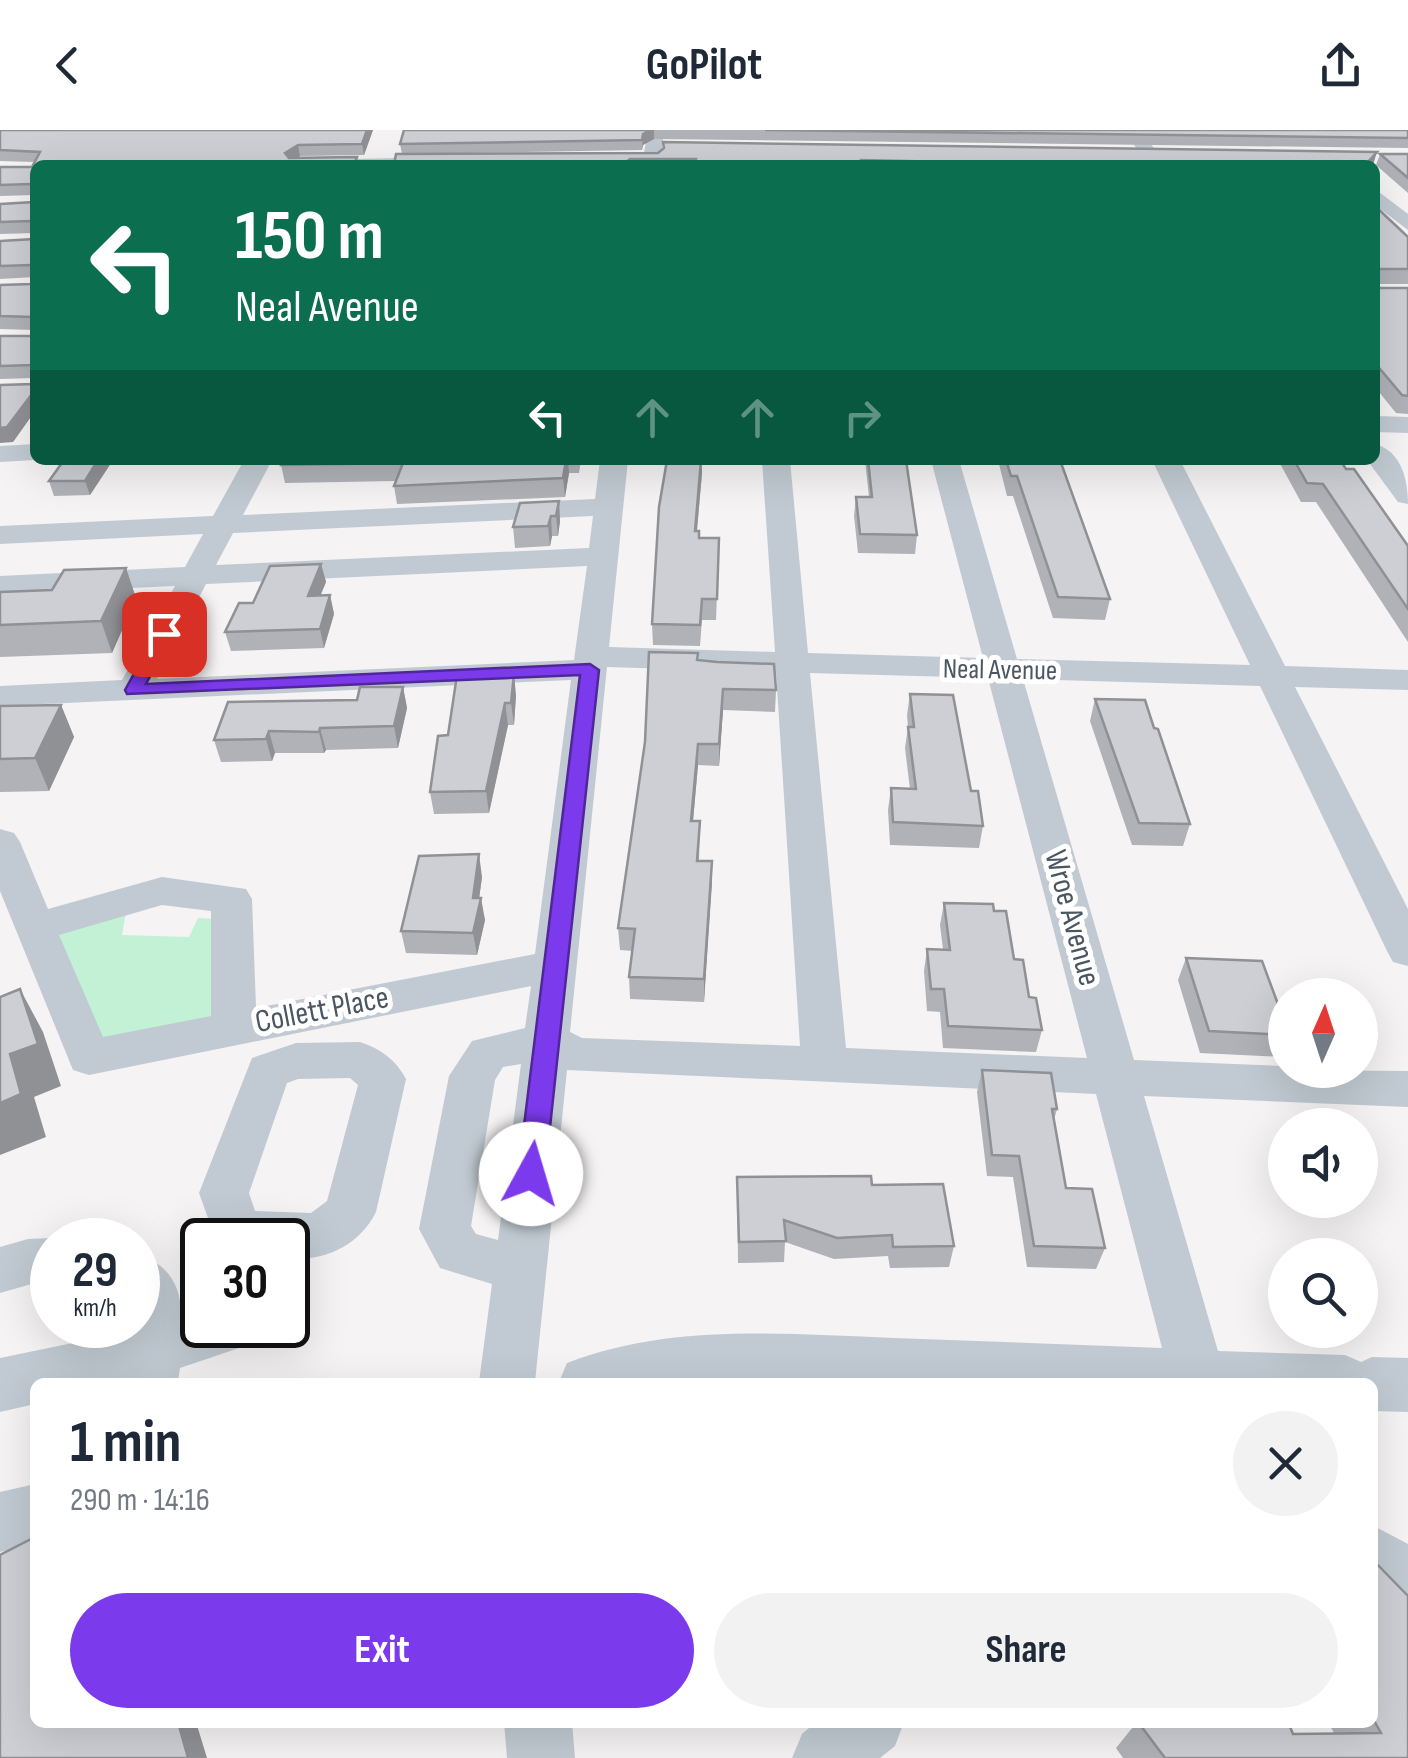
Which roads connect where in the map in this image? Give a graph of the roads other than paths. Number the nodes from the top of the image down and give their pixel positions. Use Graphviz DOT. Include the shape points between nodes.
graph roads {
  1 [pos="1131,130"];
  2 [pos="674,148"];
  3 [pos="649,152"];
  4 [pos="1130,153"];
  5 [pos="1159,157"];
  6 [pos="420,158"];
  7 [pos="386,160"];
  8 [pos="448,160"];
  9 [pos="1408,191"];
  10 [pos="1380,193"];
  11 [pos="1380,198"];
  12 [pos="1408,224"];
  13 [pos="1380,424"];
  14 [pos="1408,425"];
  15 [pos="30,452"];
  16 [pos="0,454"];
  17 [pos="1380,459"];
  18 [pos="255,465"];
  19 [pos="613,465"];
  20 [pos="776,465"];
  21 [pos="946,465"];
  22 [pos="1168,465"];
  23 [pos="1408,496"];
  24 [pos="609,506"];
  25 [pos="223,525"];
  26 [pos="0,535"];
  27 [pos="603,556"];
  28 [pos="195,577"];
  29 [pos="0,585"];
  30 [pos="591,663"];
  31 [pos="792,664"];
  32 [pos="1004,670"];
  33 [pos="1273,677"];
  34 [pos="1408,680"];
  35 [pos="134,690"];
  36 [pos="0,696"];
  37 [pos="0,842"];
  38 [pos="35,927"];
  39 [pos="1408,951"];
  40 [pos="555,966"];
  41 [pos="234,1026"];
  42 [pos="547,1040"];
  43 [pos="824,1065"];
  44 [pos="1116,1077"];
  45 [pos="1408,1089"];
  46 [pos="30,1262"];
  47 [pos="520,1269"];
  48 [pos="0,1270"];
  49 [pos="190,1348"];
  50 [pos="152,1367"];
  51 [pos="59,1378"];
  52 [pos="508,1378"];
  53 [pos="607,1378"];
  54 [pos="1184,1378"];
  55 [pos="1206,1378"];
  56 [pos="30,1381"];
  57 [pos="1378,1384"];
  58 [pos="0,1385"];
  59 [pos="1408,1385"];
  60 [pos="30,1515"];
  61 [pos="0,1522"];
  62 [pos="1378,1560"];
  63 [pos="1408,1583"];
  64 [pos="539,1728"];
  65 [pos="864,1728"];
  66 [pos="542,1758"];
  67 [pos="826,1758"];
  1 -- 5 [label="street"];
  2 -- 3 [label="street"];
  4 -- 5 [label="street"];
  6 -- 7 [label="street"];
  6 -- 8 [label="street"];
  9 -- 10 [label="street"];
  11 -- 12 [label="street"];
  13 -- 14 [label="street"];
  15 -- 16 [label="street"];
  17 -- 23 [label="street"];
  18 -- 25 [label="street"];
  19 -- 24 [label="street"];
  20 -- 31 [label="street"];
  21 -- 32 [label="street, Wroe Avenue"];
  22 -- 33 [label="street"];
  24 -- 25 [label="street"];
  24 -- 27 [label="street"];
  25 -- 26 [label="street"];
  25 -- 28 [label="street"];
  27 -- 28 [label="street"];
  27 -- 30 [label="street"];
  28 -- 29 [label="street"];
  28 -- 35 [label="street"];
  30 -- 31 [label="street, Neal Avenue"];
  30 -- 35 [label="street, Neal Avenue"];
  30 -- 40 [label="street"];
  31 -- 32 [label="street, Neal Avenue"];
  31 -- 43 [label="street"];
  32 -- 33 [label="street, Neal Avenue"];
  32 -- 44 [label="street, Wroe Avenue"];
  33 -- 34 [label="street, Neal Avenue"];
  33 -- 39 [label="street"];
  35 -- 36 [label="street, Neal Avenue"];
  37 -- 38 [label="street"];
  38 -- 41 [label="street, Collett Place" via="37,985 88,1057"];
  38 -- 41 [label="street" via="162,891 231,900"];
  40 -- 41 [label="street, Collett Place"];
  40 -- 42 [label="street"];
  42 -- 43 [label="street" via="576,1055"];
  42 -- 47 [label="street"];
  42 -- 47 [label="street" via="488,1054 472,1076 445,1229 460,1252"];
  43 -- 44 [label="street"];
  44 -- 45 [label="street"];
  44 -- 55 [label="street, Wroe Avenue"];
  46 -- 48 [label="street"];
  47 -- 52 [label="street"];
  49 -- 50 [label="street"];
  50 -- 51 [label="street"];
  53 -- 54 [label="street" via="688,1362 768,1359"];
  56 -- 58 [label="street"];
  57 -- 59 [label="street"];
  60 -- 61 [label="street"];
  62 -- 63 [label="street"];
  64 -- 66 [label="street"];
  65 -- 67 [label="street"];
}
